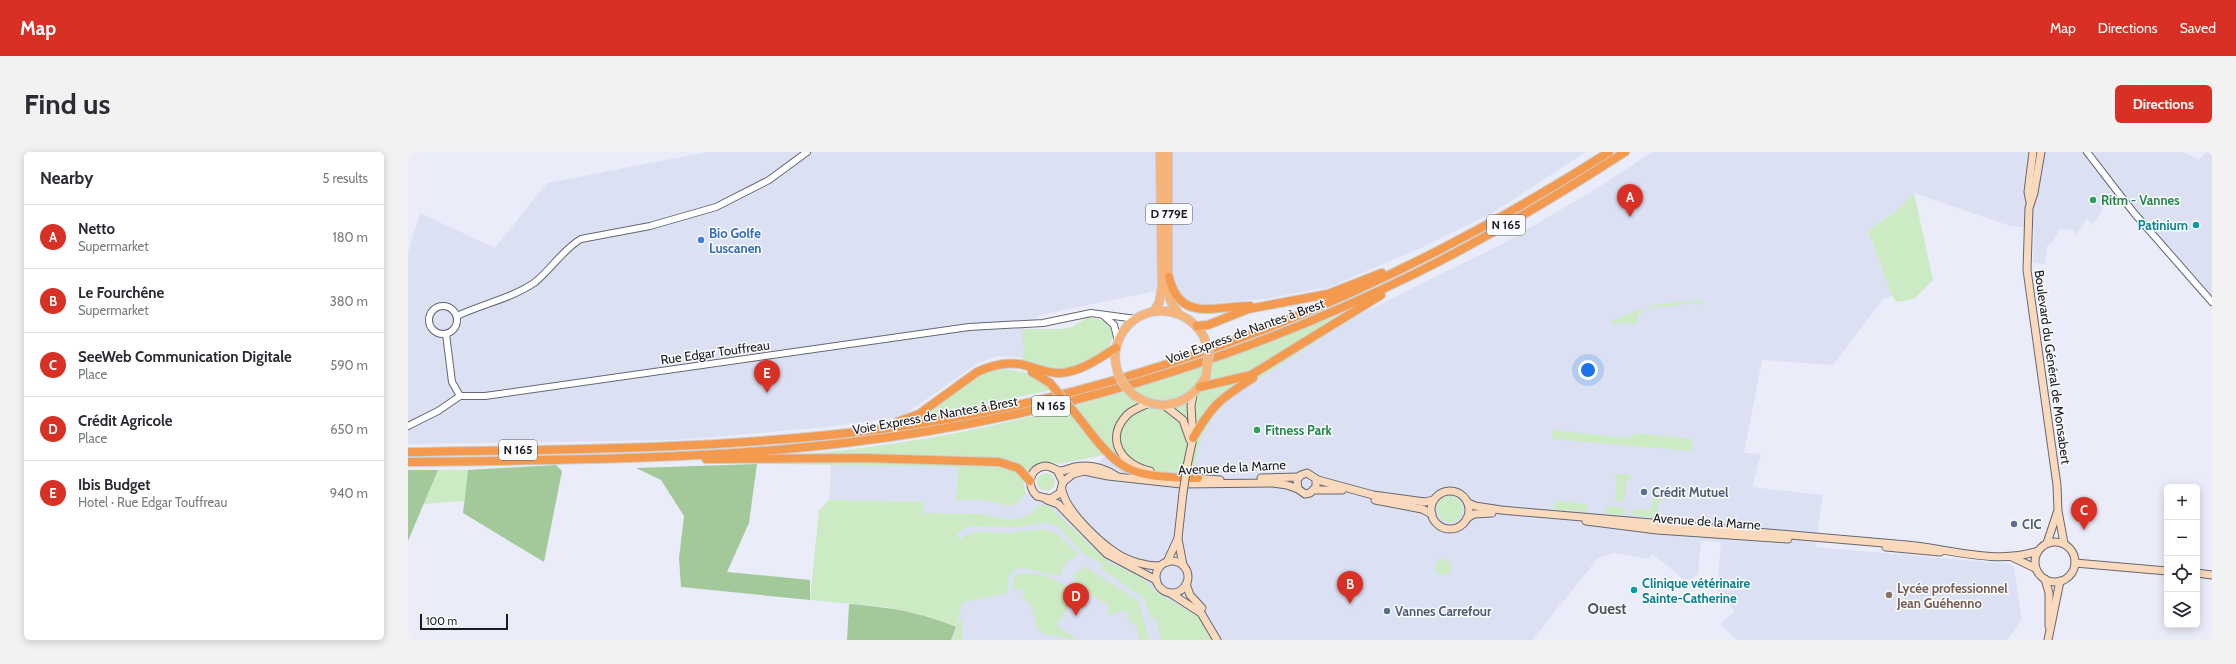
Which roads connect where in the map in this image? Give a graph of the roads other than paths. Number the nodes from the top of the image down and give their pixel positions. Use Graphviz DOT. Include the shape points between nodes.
graph roads {
  1 [pos="807,152"];
  2 [pos="1160,152"];
  3 [pos="1168,152"];
  4 [pos="1609,152"];
  5 [pos="1625,152"];
  6 [pos="2033,152"];
  7 [pos="2041,152"];
  8 [pos="2087,152"];
  9 [pos="2030,202"];
  10 [pos="1401,270"];
  11 [pos="1415,274"];
  12 [pos="1169,277"];
  13 [pos="2212,302"];
  14 [pos="1267,305"];
  15 [pos="1154,311"];
  16 [pos="1178,313"];
  17 [pos="1102,315"];
  18 [pos="457,316"];
  19 [pos="1136,319"];
  20 [pos="1197,326"];
  21 [pos="446,334"];
  22 [pos="1117,344"];
  23 [pos="1000,365"];
  24 [pos="1264,368"];
  25 [pos="1200,387"];
  26 [pos="1193,395"];
  27 [pos="460,396"];
  28 [pos="1149,403"];
  29 [pos="1164,406"];
  30 [pos="408,426"];
  31 [pos="824,436"];
  32 [pos="1193,438"];
  33 [pos="408,452"];
  34 [pos="1190,453"];
  35 [pos="668,456"];
  36 [pos="408,462"];
  37 [pos="1057,470"];
  38 [pos="1116,476"];
  39 [pos="1298,477"];
  40 [pos="1198,478"];
  41 [pos="1316,479"];
  42 [pos="1220,480"];
  43 [pos="1030,481"];
  44 [pos="1063,482"];
  45 [pos="1166,482"];
  46 [pos="1298,489"];
  47 [pos="1062,490"];
  48 [pos="1315,490"];
  49 [pos="1047,500"];
  50 [pos="1433,500"];
  51 [pos="1468,503"];
  52 [pos="2058,511"];
  53 [pos="1432,514"];
  54 [pos="1467,518"];
  55 [pos="1178,538"];
  56 [pos="2047,543"];
  57 [pos="2064,543"];
  58 [pos="1947,551"];
  59 [pos="2038,551"];
  60 [pos="2010,557"];
  61 [pos="1167,562"];
  62 [pos="2075,563"];
  63 [pos="1183,565"];
  64 [pos="1160,566"];
  65 [pos="2035,568"];
  66 [pos="2164,571"];
  67 [pos="2200,573"];
  68 [pos="2212,575"];
  69 [pos="2044,579"];
  70 [pos="1156,580"];
  71 [pos="2060,581"];
  72 [pos="1186,584"];
  73 [pos="1169,593"];
  74 [pos="2048,638"];
  75 [pos="1217,640"];
  76 [pos="1222,640"];
  1 -- 18 [label="street" via="769,180 716,207 650,226 581,239 533,283 512,295"];
  2 -- 15 [label="main road, D 779E" via="1162,287 1159,303"];
  3 -- 12 [label="main road, D 779E"];
  4 -- 10 [label="highway, Voie Express de Nantes à Brest / N 165" via="1522,206"];
  5 -- 11 [label="highway, Voie Express de Nantes à Brest / N 165" via="1530,212"];
  6 -- 9 [label="main road, Boulevard du Général de Monsabert" via="2028,192"];
  7 -- 9 [label="main road, Boulevard du Général de Monsabert"];
  8 -- 13 [label="street" via="2144,225"];
  9 -- 52 [label="main road, Boulevard du Général de Monsabert" via="2026,245 2028,293 2057,485"];
  10 -- 14 [label="highway" via="1388,271 1328,294"];
  10 -- 31 [label="highway, Voie Express de Nantes à Brest / N 165" via="1253,334 1131,375 987,411"];
  11 -- 24 [label="highway" via="1410,282 1358,308"];
  11 -- 35 [label="highway, Voie Express de Nantes à Brest / N 165" via="1324,315 1235,350 1054,405 950,427 873,439 789,448"];
  12 -- 14 [label="highway" via="1175,295 1190,307"];
  12 -- 16 [label="main road, D 779E" via="1170,300"];
  14 -- 20 [label="highway" via="1238,312 1208,325"];
  15 -- 16 [label="main road"];
  15 -- 19 [label="main road"];
  16 -- 20 [label="main road"];
  17 -- 19 [label="street, Rue Edgar Touffreau"];
  17 -- 22 [label="street" via="1114,325"];
  17 -- 27 [label="street, Rue Edgar Touffreau" via="1080,314 1062,320 1033,324 969,328 485,396"];
  18 -- 21 [label="street" via="458,321 454,330"];
  18 -- 21 [label="street" via="455,311 447,306 438,307 431,312 429,320 432,329"];
  19 -- 22 [label="main road" via="1126,328"];
  20 -- 25 [label="main road, bridge" via="1204,337 1209,354 1206,376"];
  21 -- 27 [label="street" via="452,382"];
  22 -- 23 [label="highway" via="1096,362 1068,372 1052,373 1018,364"];
  22 -- 28 [label="main road, bridge" via="1116,367 1121,381 1135,396"];
  23 -- 31 [label="highway" via="977,372 912,417 899,422 837,430"];
  23 -- 40 [label="highway, bridge" via="1033,372 1050,383 1105,450 1119,463 1134,470 1156,475"];
  24 -- 25 [label="highway" via="1239,379"];
  24 -- 32 [label="highway" via="1216,404"];
  25 -- 26 [label="main road"];
  26 -- 29 [label="main road" via="1178,403"];
  26 -- 32 [label="main road"];
  27 -- 30 [label="street"];
  28 -- 29 [label="main road"];
  28 -- 40 [label="main road" via="1131,412 1121,424 1117,440 1123,456 1132,465 1144,470"];
  29 -- 34 [label="main road" via="1183,420 1190,439"];
  31 -- 33 [label="highway, Voie Express de Nantes à Brest / N 165" via="680,446"];
  32 -- 34 [label="main road"];
  34 -- 55 [label="main road, bridge"];
  35 -- 36 [label="highway, Voie Express de Nantes à Brest / N 165"];
  35 -- 43 [label="highway" via="688,459 863,458 1000,462 1018,468"];
  37 -- 38 [label="main road, Avenue de la Marne" via="1092,466"];
  37 -- 43 [label="main road" via="1048,466 1039,468"];
  37 -- 44 [label="main road"];
  38 -- 44 [label="main road, Avenue de la Marne" via="1084,471 1073,474"];
  38 -- 45 [label="main road, Avenue de la Marne"];
  39 -- 41 [label="main road" via="1307,473"];
  39 -- 42 [label="main road, Avenue de la Marne"];
  39 -- 46 [label="main road"];
  40 -- 42 [label="main road"];
  41 -- 48 [label="main road"];
  41 -- 50 [label="main road" via="1384,497 1425,502"];
  42 -- 45 [label="main road, Avenue de la Marne"];
  43 -- 49 [label="main road" via="1034,494"];
  44 -- 47 [label="main road"];
  45 -- 46 [label="main road, Avenue de la Marne" via="1200,485 1273,483"];
  46 -- 48 [label="main road" via="1304,494"];
  47 -- 49 [label="main road" via="1057,496"];
  47 -- 64 [label="main road" via="1064,499 1074,513 1116,553 1139,563"];
  48 -- 53 [label="main road" via="1343,491 1386,503 1422,509"];
  49 -- 70 [label="main road" via="1058,504 1107,554"];
  50 -- 51 [label="main road" via="1441,493 1450,491 1459,493"];
  50 -- 53 [label="main road"];
  51 -- 54 [label="main road"];
  51 -- 58 [label="main road, Avenue de la Marne" via="1501,510 1932,547"];
  52 -- 56 [label="main road, Boulevard du Général de Monsabert"];
  52 -- 57 [label="main road, Boulevard du Général de Monsabert"];
  53 -- 54 [label="main road" via="1436,522 1445,528 1457,527"];
  54 -- 58 [label="main road, Avenue de la Marne" via="1485,512 1529,514 1658,530 1822,541 1932,552"];
  55 -- 61 [label="main road"];
  55 -- 63 [label="main road"];
  56 -- 57 [label="main road"];
  56 -- 59 [label="main road"];
  57 -- 62 [label="main road" via="2072,551"];
  58 -- 60 [label="main road, Avenue de la Marne"];
  59 -- 60 [label="main road, Avenue de la Marne"];
  59 -- 65 [label="main road" via="2034,562"];
  60 -- 65 [label="main road, Avenue de la Marne"];
  61 -- 63 [label="main road" via="1175,561"];
  61 -- 64 [label="main road"];
  62 -- 66 [label="main road"];
  62 -- 71 [label="main road" via="2071,574"];
  63 -- 72 [label="main road" via="1187,572"];
  64 -- 70 [label="main road"];
  65 -- 69 [label="main road"];
  67 -- 68 [label="main road"];
  69 -- 71 [label="main road"];
  69 -- 74 [label="main road" via="2049,593"];
  70 -- 73 [label="main road" via="1161,589"];
  71 -- 74 [label="main road"];
  72 -- 73 [label="main road" via="1181,590"];
  72 -- 76 [label="main road" via="1190,595 1205,611"];
  73 -- 75 [label="main road" via="1201,613"];
}
